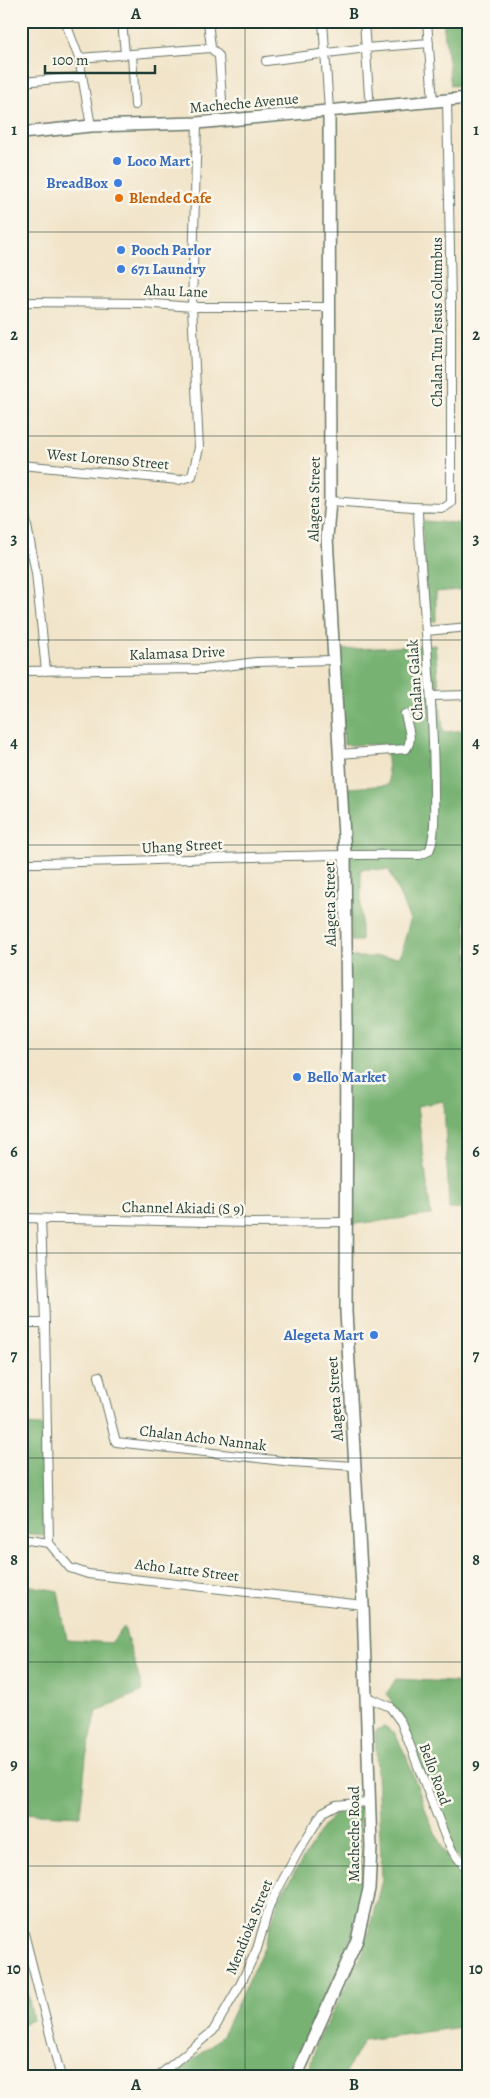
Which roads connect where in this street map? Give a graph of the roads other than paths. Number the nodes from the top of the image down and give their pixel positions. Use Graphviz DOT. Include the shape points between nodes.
graph roads {
  1 [pos="65,21"];
  2 [pos="122,21"];
  3 [pos="208,21"];
  4 [pos="323,21"];
  5 [pos="364,21"];
  6 [pos="428,21"];
  7 [pos="430,43"];
  8 [pos="211,48"];
  9 [pos="366,48"];
  10 [pos="128,54"];
  11 [pos="325,54"];
  12 [pos="79,58"];
  13 [pos="266,61"];
  14 [pos="82,77"];
  15 [pos="21,82"];
  16 [pos="369,96"];
  17 [pos="469,98"];
  18 [pos="222,100"];
  19 [pos="447,100"];
  20 [pos="433,102"];
  21 [pos="135,105"];
  22 [pos="329,110"];
  23 [pos="197,123"];
  24 [pos="91,126"];
  25 [pos="21,133"];
  26 [pos="21,302"];
  27 [pos="192,306"];
  28 [pos="330,307"];
  29 [pos="21,465"];
  30 [pos="21,495"];
  31 [pos="330,501"];
  32 [pos="412,507"];
  33 [pos="469,627"];
  34 [pos="426,631"];
  35 [pos="333,660"];
  36 [pos="21,671"];
  37 [pos="46,671"];
  38 [pos="469,695"];
  39 [pos="431,696"];
  40 [pos="405,714"];
  41 [pos="339,754"];
  42 [pos="345,854"];
  43 [pos="21,863"];
  44 [pos="21,1218"];
  45 [pos="41,1220"];
  46 [pos="345,1222"];
  47 [pos="21,1323"];
  48 [pos="45,1323"];
  49 [pos="99,1376"];
  50 [pos="354,1466"];
  51 [pos="21,1539"];
  52 [pos="49,1543"];
  53 [pos="363,1605"];
  54 [pos="367,1697"];
  55 [pos="368,1802"];
  56 [pos="469,1872"];
  57 [pos="21,1922"];
  58 [pos="61,2077"];
  59 [pos="157,2077"];
  60 [pos="296,2077"];
  1 -- 12 [label="street"];
  2 -- 10 [label="street"];
  3 -- 8 [label="street"];
  4 -- 11 [label="street"];
  5 -- 9 [label="street"];
  6 -- 7 [label="street"];
  7 -- 9 [label="street"];
  7 -- 20 [label="street"];
  8 -- 10 [label="street"];
  8 -- 18 [label="street" via="219,56"];
  9 -- 11 [label="street"];
  9 -- 16 [label="street"];
  10 -- 12 [label="street"];
  10 -- 21 [label="street"];
  11 -- 13 [label="street"];
  11 -- 22 [label="street"];
  12 -- 14 [label="street"];
  14 -- 15 [label="street"];
  14 -- 24 [label="street"];
  17 -- 19 [label="main road, Macheche Avenue"];
  19 -- 20 [label="main road, Macheche Avenue"];
  19 -- 32 [label="street, Chalan Tun Jesus Columbus" via="451,502 444,508"];
  20 -- 22 [label="main road, Macheche Avenue"];
  22 -- 23 [label="main road, Macheche Avenue"];
  22 -- 28 [label="main road, Alageta Street"];
  23 -- 24 [label="main road, Macheche Avenue"];
  23 -- 27 [label="street"];
  24 -- 25 [label="main road, Macheche Avenue"];
  26 -- 27 [label="street, Ahau Lane"];
  27 -- 28 [label="street, Ahau Lane"];
  27 -- 29 [label="street, West Lorenso Street" via="199,448 192,476 179,480"];
  28 -- 31 [label="main road, Alageta Street"];
  30 -- 37 [label="street" via="36,573"];
  31 -- 32 [label="street"];
  31 -- 35 [label="main road, Alageta Street" via="327,537"];
  32 -- 34 [label="street, Chalan Galak" via="418,514"];
  33 -- 34 [label="street"];
  34 -- 39 [label="street, Chalan Galak"];
  35 -- 37 [label="street, Kalamasa Drive" via="256,662 203,669"];
  35 -- 41 [label="main road, Alageta Street"];
  36 -- 37 [label="street, Kalamasa Drive"];
  38 -- 39 [label="street"];
  39 -- 42 [label="street, Chalan Galak" via="434,772 431,848 420,854"];
  40 -- 41 [label="street" via="410,739 406,749"];
  41 -- 42 [label="main road, Alageta Street"];
  42 -- 43 [label="street, Uhang Street"];
  42 -- 46 [label="main road, Alageta Street"];
  44 -- 45 [label="street, Channel Akiadi (S 9)"];
  45 -- 46 [label="street, Channel Akiadi (S 9)"];
  45 -- 48 [label="street"];
  46 -- 50 [label="main road, Alageta Street"];
  47 -- 48 [label="street"];
  48 -- 52 [label="street"];
  49 -- 50 [label="street, Chalan Acho Nannak" via="116,1442"];
  50 -- 53 [label="main road, Alageta Street"];
  51 -- 52 [label="street"];
  52 -- 53 [label="street, Acho Latte Street" via="70,1568 88,1574"];
  53 -- 54 [label="main road, Alageta Street"];
  54 -- 55 [label="main road, Macheche Road"];
  54 -- 56 [label="street, Bello Road" via="386,1704 398,1716 444,1836"];
  55 -- 59 [label="street, Mendioka Street" via="336,1805 323,1812 270,1904 254,1956 213,2031"];
  55 -- 60 [label="main road, Macheche Road" via="369,1889 362,1924 352,1954"];
  57 -- 58 [label="street"];
}
